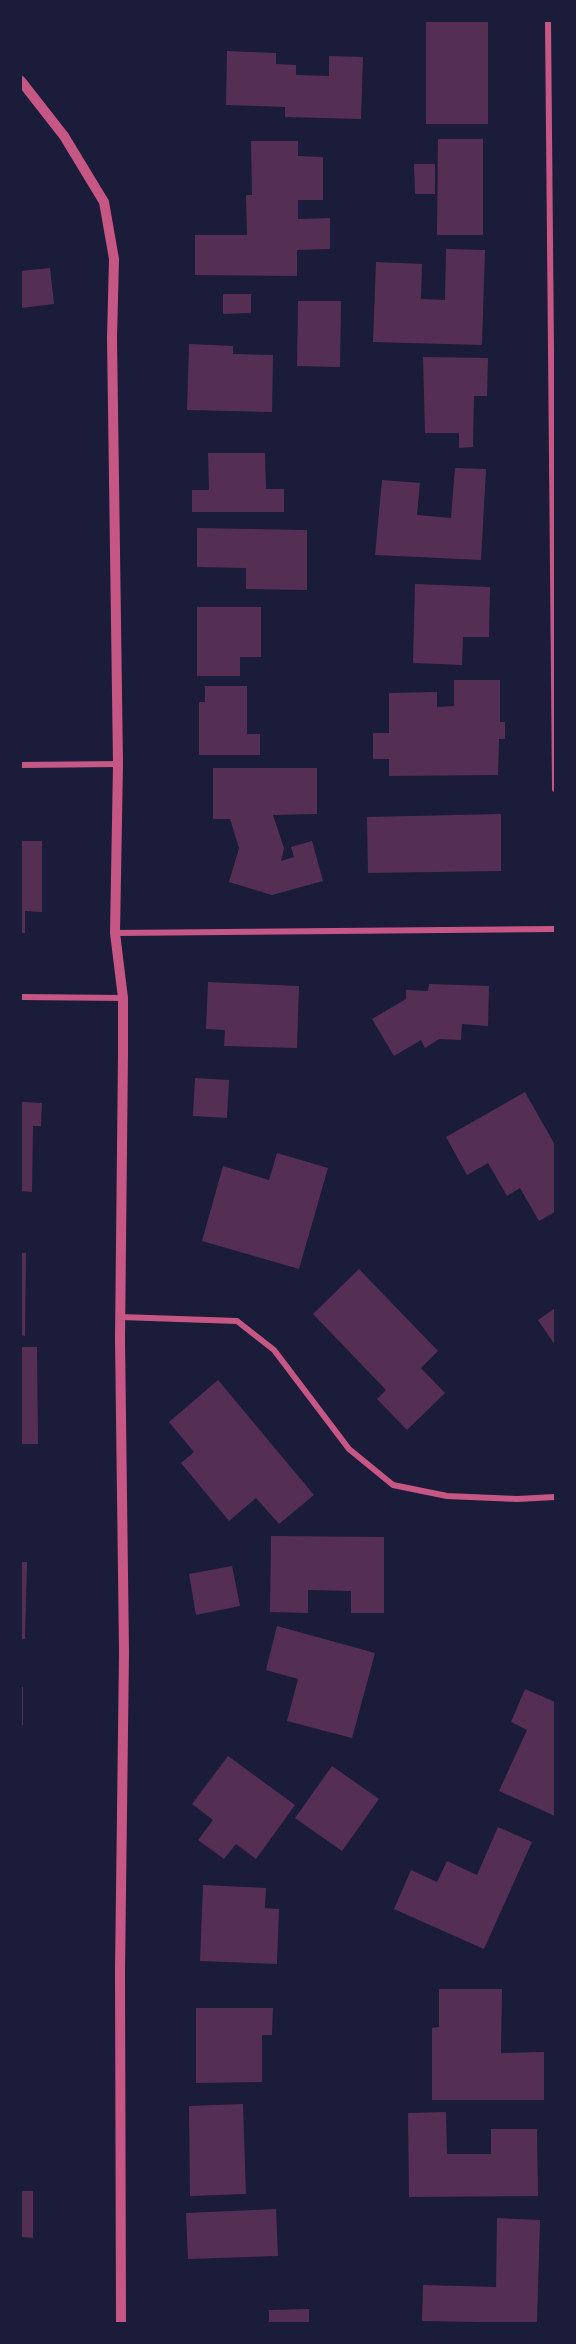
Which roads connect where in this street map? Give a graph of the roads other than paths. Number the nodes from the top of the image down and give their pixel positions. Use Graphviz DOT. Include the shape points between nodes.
graph roads {
  1 [pos="548,21"];
  2 [pos="21,81"];
  3 [pos="554,626"];
  4 [pos="118,764"];
  5 [pos="21,765"];
  6 [pos="555,789"];
  7 [pos="555,929"];
  8 [pos="115,933"];
  9 [pos="21,997"];
  10 [pos="123,998"];
  11 [pos="120,1317"];
  12 [pos="555,1497"];
  13 [pos="121,2323"];
  1 -- 3 [label="street"];
  2 -- 4 [label="street" via="64,136 104,202 114,259"];
  3 -- 6 [label="street"];
  4 -- 5 [label="street"];
  4 -- 8 [label="street"];
  7 -- 8 [label="street"];
  8 -- 10 [label="street"];
  9 -- 10 [label="street"];
  10 -- 11 [label="street"];
  11 -- 12 [label="street" via="237,1322 274,1350 349,1449 393,1485 447,1496"];
  11 -- 13 [label="street" via="124,1652"];
}
